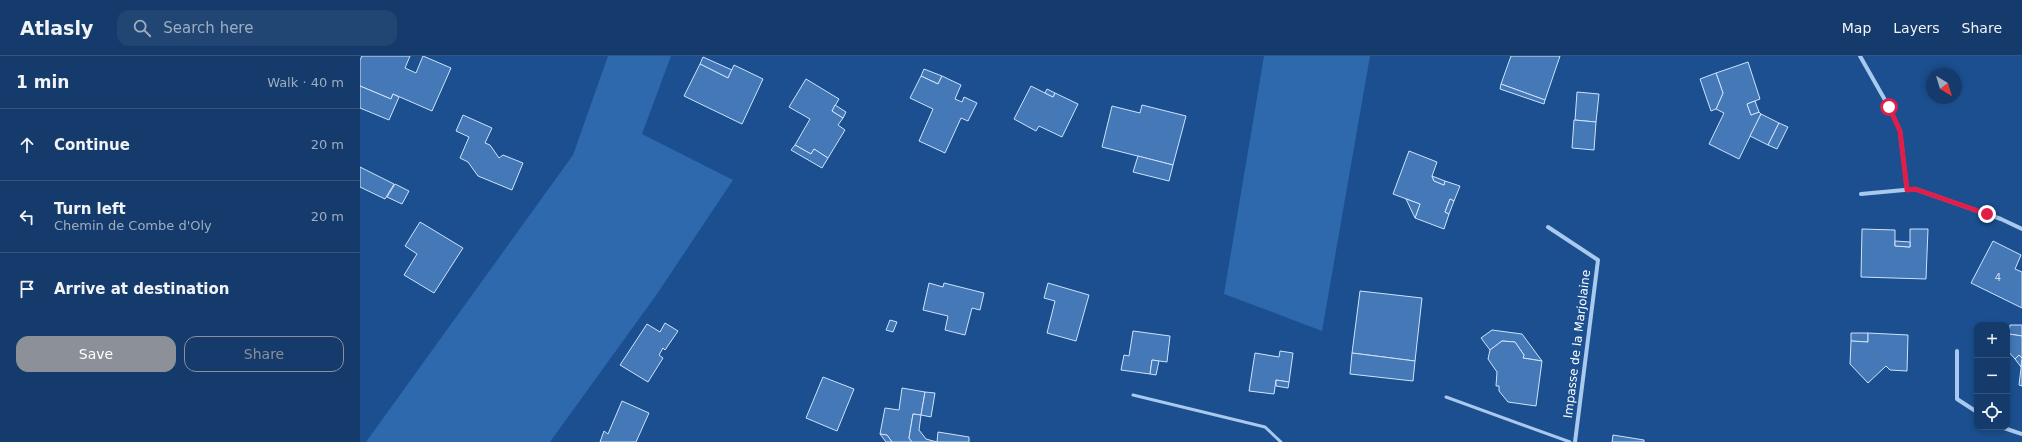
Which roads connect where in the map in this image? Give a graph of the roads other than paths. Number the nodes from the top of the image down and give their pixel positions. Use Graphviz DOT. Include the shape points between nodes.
graph roads {
  1 [pos="1860,56"];
  2 [pos="1907,190"];
  3 [pos="1861,194"];
  4 [pos="1548,227"];
  5 [pos="2022,229"];
  6 [pos="1956,351"];
  7 [pos="1133,395"];
  8 [pos="1446,397"];
  9 [pos="1974,410"];
  10 [pos="2010,430"];
  11 [pos="2022,434"];
  12 [pos="1281,442"];
  13 [pos="1570,442"];
  14 [pos="1574,442"];
  1 -- 2 [label="street" via="1900,131"];
  2 -- 3 [label="street"];
  2 -- 5 [label="street" via="1915,189 2001,219"];
  4 -- 14 [label="street, Impasse de la Marjolaine" via="1598,260"];
  6 -- 9 [label="street" via="1957,399"];
  7 -- 12 [label="lane" via="1266,427"];
  8 -- 13 [label="lane"];
  10 -- 11 [label="street"];
}
